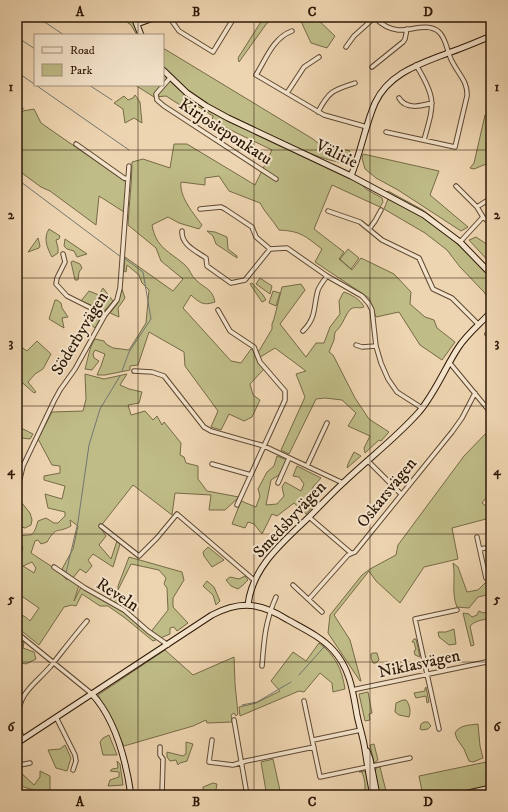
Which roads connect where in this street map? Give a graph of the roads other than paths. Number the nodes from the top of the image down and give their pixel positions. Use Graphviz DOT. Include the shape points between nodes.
graph roads {
  1 [pos="134,17"];
  2 [pos="156,17"];
  3 [pos="169,17"];
  4 [pos="225,17"];
  5 [pos="374,17"];
  6 [pos="137,24"];
  7 [pos="407,29"];
  8 [pos="292,32"];
  9 [pos="141,34"];
  10 [pos="491,36"];
  11 [pos="346,48"];
  12 [pos="448,53"];
  13 [pos="319,57"];
  14 [pos="416,66"];
  15 [pos="372,67"];
  16 [pos="164,71"];
  17 [pos="170,78"];
  18 [pos="355,83"];
  19 [pos="164,85"];
  20 [pos="163,86"];
  21 [pos="287,93"];
  22 [pos="399,98"];
  23 [pos="432,103"];
  24 [pos="318,112"];
  25 [pos="367,127"];
  26 [pos="386,132"];
  27 [pos="424,140"];
  28 [pos="76,144"];
  29 [pos="129,166"];
  30 [pos="351,176"];
  31 [pos="128,179"];
  32 [pos="276,179"];
  33 [pos="456,186"];
  34 [pos="491,198"];
  35 [pos="477,207"];
  36 [pos="200,209"];
  37 [pos="382,210"];
  38 [pos="328,211"];
  39 [pos="483,217"];
  40 [pos="491,224"];
  41 [pos="369,229"];
  42 [pos="182,231"];
  43 [pos="460,242"];
  44 [pos="270,249"];
  45 [pos="63,254"];
  46 [pos="491,274"];
  47 [pos="327,276"];
  48 [pos="218,310"];
  49 [pos="491,313"];
  50 [pos="105,315"];
  51 [pos="478,324"];
  52 [pos="303,331"];
  53 [pos="487,334"];
  54 [pos="491,338"];
  55 [pos="356,345"];
  56 [pos="376,346"];
  57 [pos="449,362"];
  58 [pos="134,371"];
  59 [pos="475,393"];
  60 [pos="422,408"];
  61 [pos="491,413"];
  62 [pos="327,423"];
  63 [pos="264,446"];
  64 [pos="289,458"];
  65 [pos="368,461"];
  66 [pos="212,464"];
  67 [pos="307,466"];
  68 [pos="251,475"];
  69 [pos="17,476"];
  70 [pos="21,479"];
  71 [pos="278,483"];
  72 [pos="343,483"];
  73 [pos="17,491"];
  74 [pos="401,494"];
  75 [pos="237,505"];
  76 [pos="309,517"];
  77 [pos="101,526"];
  78 [pos="477,537"];
  79 [pos="491,547"];
  80 [pos="480,549"];
  81 [pos="351,553"];
  82 [pos="54,567"];
  83 [pos="486,578"];
  84 [pos="254,580"];
  85 [pos="294,585"];
  86 [pos="276,597"];
  87 [pos="309,599"];
  88 [pos="248,605"];
  89 [pos="270,610"];
  90 [pos="457,610"];
  91 [pos="322,612"];
  92 [pos="87,621"];
  93 [pos="17,633"];
  94 [pos="168,645"];
  95 [pos="491,661"];
  96 [pos="53,662"];
  97 [pos="262,666"];
  98 [pos="427,674"];
  99 [pos="352,690"];
  100 [pos="92,694"];
  101 [pos="304,701"];
  102 [pos="56,717"];
  103 [pos="234,720"];
  104 [pos="439,729"];
  105 [pos="361,730"];
  106 [pos="23,739"];
  107 [pos="212,740"];
  108 [pos="313,740"];
  109 [pos="17,743"];
  110 [pos="160,747"];
  111 [pos="314,747"];
  112 [pos="410,758"];
  113 [pos="17,763"];
  114 [pos="30,763"];
  115 [pos="241,763"];
  116 [pos="371,766"];
  117 [pos="73,770"];
  118 [pos="491,788"];
  119 [pos="162,794"];
  120 [pos="131,795"];
  121 [pos="167,795"];
  122 [pos="248,795"];
  123 [pos="373,795"];
  124 [pos="377,795"];
  125 [pos="459,795"];
  1 -- 6 [label="main road"];
  2 -- 6 [label="main road"];
  3 -- 4 [label="street" via="179,31 213,52 232,21"];
  5 -- 7 [label="street" via="385,26 397,30"];
  5 -- 11 [label="street" via="354,36"];
  6 -- 9 [label="main road"];
  7 -- 12 [label="street" via="435,29 440,32"];
  7 -- 15 [label="street" via="403,42"];
  8 -- 21 [label="street" via="276,41 256,75"];
  10 -- 12 [label="main road"];
  12 -- 14 [label="main road"];
  12 -- 27 [label="street" via="468,88 455,147"];
  13 -- 21 [label="street" via="304,67"];
  14 -- 23 [label="street" via="432,95"];
  14 -- 25 [label="main road" via="402,73 386,87 375,103"];
  16 -- 17 [label="main road, Välitie"];
  17 -- 19 [label="street, Kirjosieponkatu"];
  17 -- 30 [label="main road, Välitie" via="187,93 218,113"];
  18 -- 24 [label="street" via="337,88 322,103"];
  20 -- 32 [label="street, Kirjosieponkatu" via="156,94 157,100 164,106"];
  21 -- 24 [label="street"];
  22 -- 23 [label="street" via="401,102 413,106"];
  23 -- 27 [label="street"];
  24 -- 25 [label="street"];
  25 -- 30 [label="main road"];
  26 -- 27 [label="street"];
  28 -- 31 [label="street"];
  29 -- 31 [label="street, Söderbyvägen"];
  30 -- 43 [label="main road, Välitie" via="412,208"];
  31 -- 50 [label="street, Söderbyvägen" via="120,288 117,300"];
  33 -- 35 [label="street"];
  34 -- 35 [label="street"];
  35 -- 39 [label="street"];
  36 -- 44 [label="street" via="225,209 252,228 256,237"];
  37 -- 41 [label="street"];
  38 -- 41 [label="street" via="360,222"];
  39 -- 40 [label="street"];
  39 -- 43 [label="street"];
  41 -- 51 [label="street" via="382,240 419,258 433,288 452,298"];
  42 -- 44 [label="street" via="185,243 206,258 207,266 231,283 244,280"];
  43 -- 46 [label="main road, Välitie"];
  44 -- 47 [label="street" via="287,248"];
  45 -- 50 [label="street" via="65,262 56,284 71,299"];
  47 -- 52 [label="street" via="318,289 311,323"];
  47 -- 56 [label="street" via="358,294 369,304 373,315"];
  48 -- 63 [label="street" via="230,330 254,347 260,362 285,391 285,400"];
  49 -- 51 [label="main road, Smedsbyvägen"];
  50 -- 70 [label="street, Söderbyvägen" via="75,369 57,395 23,466"];
  51 -- 57 [label="main road, Smedsbyvägen"];
  53 -- 54 [label="street"];
  55 -- 56 [label="street"];
  56 -- 60 [label="street" via="388,379 398,392"];
  57 -- 59 [label="street"];
  57 -- 60 [label="main road, Smedsbyvägen"];
  58 -- 63 [label="street" via="149,371 164,376 204,427"];
  59 -- 61 [label="street"];
  59 -- 74 [label="street, Oskarsvägen" via="452,432"];
  60 -- 65 [label="main road, Smedsbyvägen"];
  62 -- 67 [label="street"];
  63 -- 64 [label="street"];
  63 -- 68 [label="street"];
  64 -- 67 [label="street"];
  64 -- 71 [label="street"];
  65 -- 72 [label="main road, Smedsbyvägen"];
  65 -- 74 [label="street"];
  66 -- 68 [label="street"];
  67 -- 72 [label="street"];
  68 -- 75 [label="street"];
  69 -- 70 [label="street"];
  70 -- 73 [label="street, Söderbyvägen"];
  72 -- 76 [label="main road, Smedsbyvägen"];
  74 -- 81 [label="street, Oskarsvägen" via="355,552"];
  76 -- 81 [label="street"];
  76 -- 84 [label="main road, Smedsbyvägen" via="267,560"];
  77 -- 84 [label="street" via="139,556 177,514"];
  78 -- 80 [label="street"];
  79 -- 80 [label="street"];
  80 -- 83 [label="street"];
  81 -- 87 [label="street, Oskarsvägen"];
  82 -- 94 [label="street, Reveln" via="124,610 148,632"];
  84 -- 88 [label="main road, Smedsbyvägen"];
  85 -- 87 [label="street"];
  86 -- 89 [label="street"];
  87 -- 91 [label="street"];
  88 -- 89 [label="main road"];
  88 -- 94 [label="main road" via="229,607 218,612"];
  89 -- 97 [label="street" via="265,627"];
  89 -- 99 [label="main road" via="321,640 333,650 344,666"];
  90 -- 98 [label="street" via="415,619"];
  92 -- 96 [label="street"];
  93 -- 96 [label="street"];
  94 -- 100 [label="main road"];
  95 -- 98 [label="street, Niklasvägen"];
  96 -- 100 [label="street"];
  96 -- 106 [label="street" via="25,693 20,705 19,727"];
  98 -- 99 [label="street, Niklasvägen"];
  98 -- 104 [label="street"];
  99 -- 105 [label="main road"];
  100 -- 102 [label="main road"];
  100 -- 120 [label="main road" via="104,710 123,753"];
  101 -- 108 [label="street"];
  102 -- 106 [label="main road"];
  102 -- 117 [label="street" via="75,755"];
  103 -- 115 [label="street"];
  105 -- 108 [label="street"];
  105 -- 116 [label="main road"];
  106 -- 109 [label="main road"];
  107 -- 115 [label="street" via="209,762 232,765"];
  108 -- 111 [label="street"];
  110 -- 119 [label="street" via="163,759"];
  111 -- 115 [label="street"];
  111 -- 116 [label="street" via="320,777"];
  112 -- 116 [label="street"];
  113 -- 114 [label="street"];
  115 -- 122 [label="street"];
  116 -- 123 [label="main road"];
  116 -- 124 [label="main road"];
  118 -- 125 [label="main road"];
  119 -- 120 [label="street"];
  119 -- 121 [label="street"];
}
